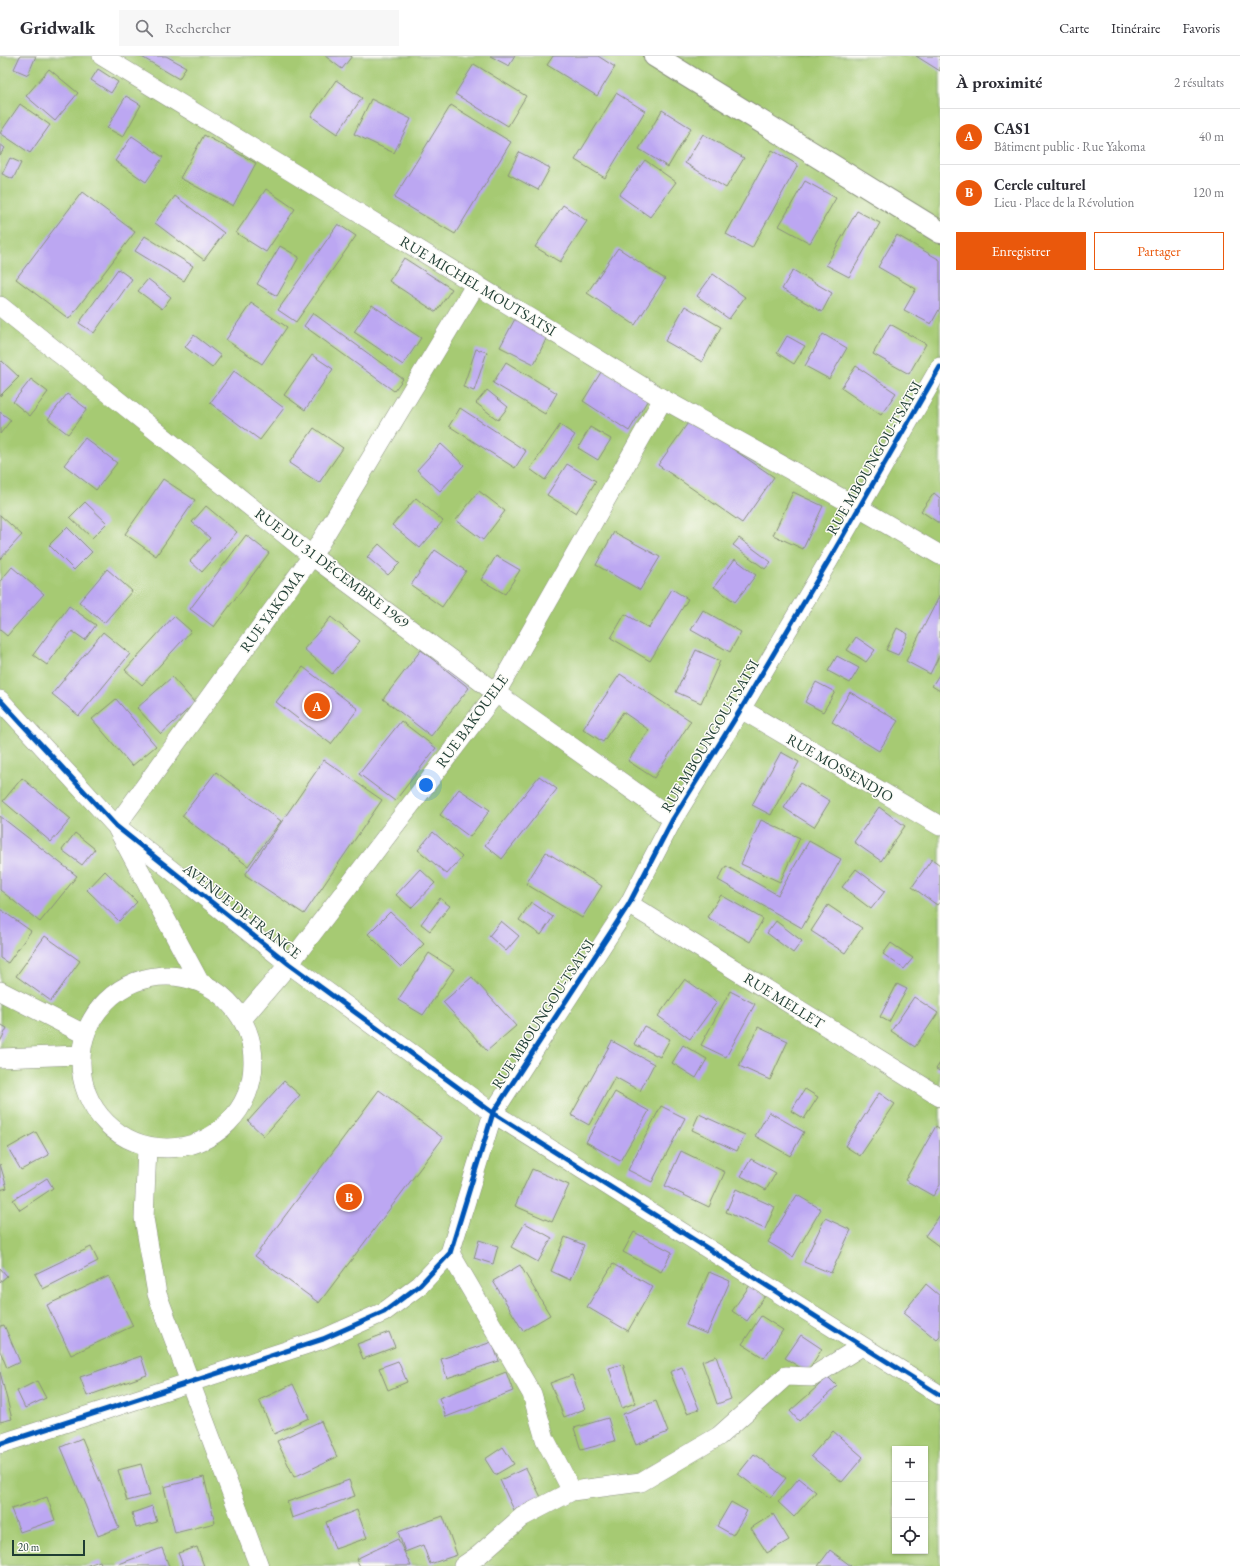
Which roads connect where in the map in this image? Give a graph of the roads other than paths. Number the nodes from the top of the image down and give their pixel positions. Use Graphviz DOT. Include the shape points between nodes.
graph roads {
  1 [pos="102,56"];
  2 [pos="655,56"];
  3 [pos="940,232"];
  4 [pos="476,284"];
  5 [pos="0,306"];
  6 [pos="940,367"];
  7 [pos="663,399"];
  8 [pos="859,508"];
  9 [pos="940,555"];
  10 [pos="312,556"];
  11 [pos="496,693"];
  12 [pos="0,700"];
  13 [pos="741,709"];
  14 [pos="673,819"];
  15 [pos="116,826"];
  16 [pos="940,826"];
  17 [pos="629,904"];
  18 [pos="289,964"];
  19 [pos="199,981"];
  20 [pos="0,991"];
  21 [pos="243,1018"];
  22 [pos="84,1034"];
  23 [pos="80,1055"];
  24 [pos="0,1058"];
  25 [pos="940,1097"];
  26 [pos="493,1113"];
  27 [pos="147,1148"];
  28 [pos="450,1253"];
  29 [pos="862,1346"];
  30 [pos="192,1383"];
  31 [pos="940,1395"];
  32 [pos="0,1444"];
  33 [pos="572,1491"];
  34 [pos="259,1566"];
  35 [pos="463,1566"];
  1 -- 4 [label="street, RUE MICHEL MOUTSATSI"];
  2 -- 3 [label="main road"];
  4 -- 7 [label="street, RUE MICHEL MOUTSATSI"];
  4 -- 10 [label="street, RUE YAKOMA"];
  5 -- 10 [label="street, RUE DU 31 DÉCEMBRE 1969"];
  6 -- 8 [label="street, RUE MBOUNGOU-TSATSI"];
  7 -- 8 [label="street, RUE MICHEL MOUTSATSI"];
  7 -- 11 [label="street, RUE BAKOUELE"];
  8 -- 9 [label="street, RUE MICHEL MOUTSATSI"];
  8 -- 13 [label="street, RUE MBOUNGOU-TSATSI"];
  10 -- 11 [label="street, RUE DU 31 DÉCEMBRE 1969"];
  10 -- 15 [label="street, RUE YAKOMA"];
  11 -- 14 [label="street, RUE DU 31 DÉCEMBRE 1969"];
  11 -- 18 [label="street, RUE BAKOUELE"];
  12 -- 15 [label="street, AVENUE DE FRANCE"];
  13 -- 14 [label="street, RUE MBOUNGOU-TSATSI"];
  13 -- 16 [label="street, RUE MOSSENDJO"];
  14 -- 17 [label="street, RUE MBOUNGOU-TSATSI"];
  15 -- 18 [label="street, AVENUE DE FRANCE"];
  15 -- 19 [label="street"];
  17 -- 25 [label="street, RUE MELLET"];
  17 -- 26 [label="street, RUE MBOUNGOU-TSATSI"];
  18 -- 21 [label="street, RUE BAKOUELE"];
  18 -- 26 [label="street, AVENUE DE FRANCE"];
  19 -- 21 [label="street" via="224,996"];
  19 -- 22 [label="street" via="172,975 144,978 118,990 97,1009"];
  20 -- 22 [label="street"];
  21 -- 27 [label="street" via="252,1041 254,1066 249,1091 237,1113 220,1131 198,1143 173,1148"];
  22 -- 23 [label="street"];
  23 -- 24 [label="street"];
  23 -- 27 [label="street" via="83,1086 97,1113 120,1135"];
  26 -- 28 [label="street, RUE MBOUNGOU-TSATSI"];
  26 -- 29 [label="street, AVENUE DE FRANCE"];
  27 -- 30 [label="street" via="144,1218 157,1294"];
  28 -- 30 [label="street" via="420,1285 384,1312 323,1339"];
  28 -- 33 [label="street" via="532,1394 545,1439"];
  29 -- 31 [label="street, AVENUE DE FRANCE"];
  29 -- 33 [label="street" via="812,1377 786,1376 719,1436 641,1482"];
  30 -- 32 [label="street"];
  30 -- 34 [label="street"];
  33 -- 35 [label="street" via="522,1517"];
}
